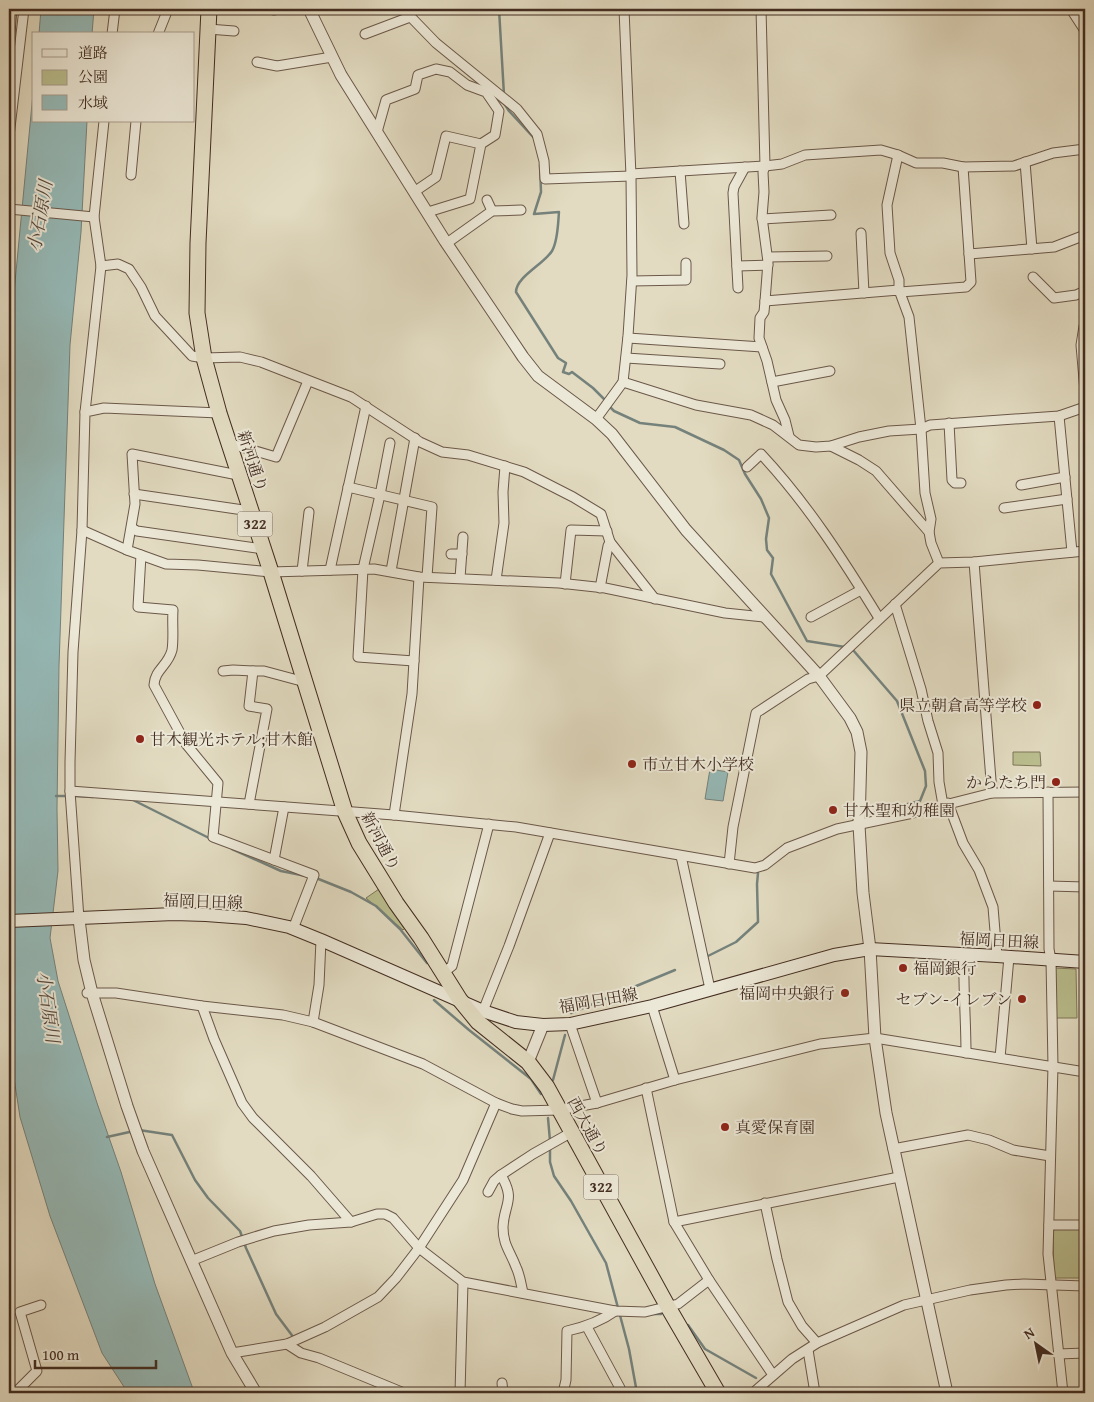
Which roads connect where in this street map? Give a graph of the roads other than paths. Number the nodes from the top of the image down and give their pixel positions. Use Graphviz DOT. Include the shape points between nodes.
graph roads {
  1 [pos="12,9"];
  2 [pos="24,9"];
  3 [pos="114,9"];
  4 [pos="168,9"];
  5 [pos="209,9"];
  6 [pos="310,9"];
  7 [pos="403,9"];
  8 [pos="624,9"];
  9 [pos="761,9"];
  10 [pos="1072,9"];
  11 [pos="410,17"];
  12 [pos="208,29"];
  13 [pos="1085,29"];
  14 [pos="234,31"];
  15 [pos="112,32"];
  16 [pos="159,32"];
  17 [pos="365,34"];
  18 [pos="9,45"];
  19 [pos="332,57"];
  20 [pos="257,62"];
  21 [pos="104,122"];
  22 [pos="136,122"];
  23 [pos="377,132"];
  24 [pos="9,136"];
  25 [pos="481,144"];
  26 [pos="1085,149"];
  27 [pos="898,155"];
  28 [pos="1025,162"];
  29 [pos="765,166"];
  30 [pos="745,167"];
  31 [pos="963,167"];
  32 [pos="680,171"];
  33 [pos="631,175"];
  34 [pos="131,176"];
  35 [pos="414,192"];
  36 [pos="487,200"];
  37 [pos="9,209"];
  38 [pos="522,210"];
  39 [pos="492,211"];
  40 [pos="428,212"];
  41 [pos="831,215"];
  42 [pos="94,217"];
  43 [pos="762,219"];
  44 [pos="684,224"];
  45 [pos="861,234"];
  46 [pos="1085,236"];
  47 [pos="446,243"];
  48 [pos="1032,249"];
  49 [pos="969,254"];
  50 [pos="827,256"];
  51 [pos="768,261"];
  52 [pos="686,263"];
  53 [pos="101,266"];
  54 [pos="737,266"];
  55 [pos="1033,277"];
  56 [pos="632,281"];
  57 [pos="738,288"];
  58 [pos="899,291"];
  59 [pos="1085,291"];
  60 [pos="864,292"];
  61 [pos="766,301"];
  62 [pos="1084,326"];
  63 [pos="628,338"];
  64 [pos="762,346"];
  65 [pos="204,358"];
  66 [pos="626,358"];
  67 [pos="720,364"];
  68 [pos="830,371"];
  69 [pos="308,381"];
  70 [pos="623,382"];
  71 [pos="772,382"];
  72 [pos="1085,392"];
  73 [pos="366,406"];
  74 [pos="1085,407"];
  75 [pos="85,412"];
  76 [pos="219,413"];
  77 [pos="1059,416"];
  78 [pos="596,419"];
  79 [pos="948,423"];
  80 [pos="921,429"];
  81 [pos="789,436"];
  82 [pos="415,438"];
  83 [pos="228,443"];
  84 [pos="390,443"];
  85 [pos="831,446"];
  86 [pos="505,466"];
  87 [pos="747,467"];
  88 [pos="238,474"];
  89 [pos="1065,477"];
  90 [pos="961,483"];
  91 [pos="1021,485"];
  92 [pos="348,487"];
  93 [pos="134,494"];
  94 [pos="380,495"];
  95 [pos="1067,499"];
  96 [pos="404,500"];
  97 [pos="1004,508"];
  98 [pos="250,511"];
  99 [pos="309,512"];
  100 [pos="132,528"];
  101 [pos="82,530"];
  102 [pos="607,531"];
  103 [pos="929,532"];
  104 [pos="463,537"];
  105 [pos="610,542"];
  106 [pos="263,549"];
  107 [pos="127,550"];
  108 [pos="1085,551"];
  109 [pos="1072,552"];
  110 [pos="450,554"];
  111 [pos="462,554"];
  112 [pos="141,555"];
  113 [pos="974,562"];
  114 [pos="939,563"];
  115 [pos="363,569"];
  116 [pos="302,570"];
  117 [pos="330,570"];
  118 [pos="391,571"];
  119 [pos="271,572"];
  120 [pos="423,577"];
  121 [pos="460,578"];
  122 [pos="496,580"];
  123 [pos="566,584"];
  124 [pos="600,588"];
  125 [pos="861,590"];
  126 [pos="655,599"];
  127 [pos="895,604"];
  128 [pos="764,617"];
  129 [pos="811,617"];
  130 [pos="879,618"];
  131 [pos="414,661"];
  132 [pos="223,671"];
  133 [pos="253,671"];
  134 [pos="819,676"];
  135 [pos="304,682"];
  136 [pos="70,791"];
  137 [pos="1048,792"];
  138 [pos="1085,792"];
  139 [pos="992,793"];
  140 [pos="216,802"];
  141 [pos="249,804"];
  142 [pos="946,804"];
  143 [pos="284,806"];
  144 [pos="345,812"];
  145 [pos="394,815"];
  146 [pos="489,824"];
  147 [pos="859,825"];
  148 [pos="550,833"];
  149 [pos="681,856"];
  150 [pos="274,860"];
  151 [pos="729,864"];
  152 [pos="1049,886"];
  153 [pos="1085,887"];
  154 [pos="74,919"];
  155 [pos="9,921"];
  156 [pos="293,929"];
  157 [pos="321,940"];
  158 [pos="870,949"];
  159 [pos="964,954"];
  160 [pos="1003,956"];
  161 [pos="1051,960"];
  162 [pos="1085,962"];
  163 [pos="443,973"];
  164 [pos="710,989"];
  165 [pos="89,993"];
  166 [pos="460,1000"];
  167 [pos="202,1006"];
  168 [pos="652,1006"];
  169 [pos="483,1011"];
  170 [pos="313,1022"];
  171 [pos="570,1024"];
  172 [pos="543,1025"];
  173 [pos="875,1038"];
  174 [pos="966,1053"];
  175 [pos="1000,1058"];
  176 [pos="528,1062"];
  177 [pos="1053,1066"];
  178 [pos="1085,1072"];
  179 [pos="675,1080"];
  180 [pos="646,1088"];
  181 [pos="597,1102"];
  182 [pos="496,1103"];
  183 [pos="559,1110"];
  184 [pos="572,1132"];
  185 [pos="893,1149"];
  186 [pos="1050,1156"];
  187 [pos="501,1175"];
  188 [pos="899,1177"];
  189 [pos="488,1192"];
  190 [pos="765,1203"];
  191 [pos="351,1222"];
  192 [pos="674,1222"];
  193 [pos="1049,1225"];
  194 [pos="1085,1225"];
  195 [pos="419,1248"];
  196 [pos="191,1261"];
  197 [pos="709,1280"];
  198 [pos="463,1282"];
  199 [pos="1051,1285"];
  200 [pos="1085,1286"];
  201 [pos="523,1293"];
  202 [pos="926,1299"];
  203 [pos="42,1305"];
  204 [pos="668,1307"];
  205 [pos="618,1311"];
  206 [pos="588,1327"];
  207 [pos="817,1343"];
  208 [pos="287,1344"];
  209 [pos="808,1350"];
  210 [pos="232,1353"];
  211 [pos="1058,1354"];
  212 [pos="1085,1354"];
  213 [pos="773,1375"];
  214 [pos="502,1383"];
  215 [pos="9,1387"];
  216 [pos="15,1393"];
  217 [pos="256,1393"];
  218 [pos="404,1393"];
  219 [pos="460,1393"];
  220 [pos="503,1393"];
  221 [pos="563,1393"];
  222 [pos="621,1393"];
  223 [pos="718,1393"];
  224 [pos="753,1393"];
  225 [pos="815,1393"];
  226 [pos="947,1393"];
  227 [pos="1064,1393"];
  1 -- 18 [label="street"];
  2 -- 24 [label="street"];
  3 -- 15 [label="street"];
  4 -- 16 [label="street"];
  5 -- 12 [label="highway, 新河通り / 322"];
  6 -- 19 [label="street"];
  7 -- 11 [label="street"];
  8 -- 33 [label="street"];
  9 -- 29 [label="street"];
  10 -- 13 [label="street"];
  11 -- 17 [label="street"];
  11 -- 33 [label="street" via="436,43 516,109 537,134 545,179"];
  12 -- 14 [label="street"];
  12 -- 65 [label="highway, 新河通り / 322" via="197,313"];
  19 -- 20 [label="street" via="277,66"];
  19 -- 23 [label="street"];
  21 -- 42 [label="street"];
  22 -- 34 [label="street"];
  23 -- 25 [label="street" via="386,100 415,88 418,75 436,69 450,72 467,85 486,92 499,110 494,135"];
  23 -- 35 [label="street"];
  25 -- 35 [label="street" via="446,136 436,177"];
  25 -- 40 [label="street" via="470,199"];
  26 -- 28 [label="street" via="1053,153"];
  27 -- 29 [label="street" via="881,150 804,155 782,164"];
  27 -- 31 [label="street" via="916,162"];
  27 -- 58 [label="street" via="887,205 890,253 899,280"];
  28 -- 31 [label="street" via="1014,166"];
  28 -- 48 [label="street"];
  29 -- 30 [label="street"];
  29 -- 43 [label="street"];
  30 -- 32 [label="street"];
  30 -- 54 [label="street" via="733,193"];
  31 -- 49 [label="street"];
  32 -- 33 [label="street"];
  32 -- 44 [label="street"];
  33 -- 56 [label="street"];
  35 -- 40 [label="street"];
  36 -- 39 [label="street"];
  37 -- 42 [label="street"];
  38 -- 39 [label="street"];
  39 -- 47 [label="street"];
  40 -- 47 [label="street"];
  41 -- 43 [label="street"];
  42 -- 53 [label="street"];
  43 -- 51 [label="street"];
  45 -- 60 [label="street"];
  46 -- 48 [label="street" via="1054,247"];
  47 -- 78 [label="street" via="538,376"];
  48 -- 49 [label="street"];
  49 -- 58 [label="street" via="970,282 966,287"];
  50 -- 51 [label="street"];
  51 -- 54 [label="street"];
  51 -- 61 [label="street"];
  52 -- 56 [label="street" via="686,280"];
  53 -- 65 [label="street" via="118,264 129,269 155,316 192,356"];
  53 -- 75 [label="street"];
  54 -- 57 [label="street"];
  55 -- 59 [label="street" via="1054,298"];
  56 -- 63 [label="street"];
  58 -- 60 [label="street"];
  58 -- 80 [label="street" via="909,317"];
  60 -- 61 [label="street"];
  61 -- 64 [label="street" via="760,318"];
  62 -- 72 [label="street" via="1081,345"];
  63 -- 64 [label="street"];
  63 -- 66 [label="street"];
  64 -- 71 [label="street"];
  65 -- 69 [label="street" via="240,356"];
  65 -- 76 [label="highway, 新河通り / 322"];
  66 -- 67 [label="street"];
  66 -- 70 [label="street"];
  68 -- 71 [label="street"];
  69 -- 73 [label="street"];
  69 -- 83 [label="street" via="276,457"];
  70 -- 78 [label="street"];
  70 -- 81 [label="street" via="696,405 751,415"];
  71 -- 81 [label="street"];
  73 -- 82 [label="street"];
  73 -- 92 [label="street"];
  74 -- 77 [label="street"];
  75 -- 76 [label="street" via="104,408"];
  75 -- 101 [label="street"];
  76 -- 83 [label="highway, 新河通り / 322"];
  77 -- 79 [label="street"];
  77 -- 89 [label="street"];
  78 -- 128 [label="street" via="612,434 686,530"];
  79 -- 80 [label="street" via="930,424"];
  79 -- 90 [label="street" via="952,480"];
  80 -- 85 [label="street" via="889,431"];
  80 -- 103 [label="street" via="931,519"];
  81 -- 85 [label="street" via="799,445"];
  82 -- 86 [label="street" via="442,452 468,455"];
  82 -- 96 [label="street"];
  83 -- 88 [label="highway, 新河通り / 322"];
  84 -- 94 [label="street"];
  85 -- 103 [label="street" via="876,471"];
  86 -- 102 [label="street" via="549,483 601,514"];
  86 -- 122 [label="street" via="504,523"];
  87 -- 125 [label="street" via="761,454 782,476"];
  88 -- 93 [label="street" via="132,454"];
  88 -- 98 [label="highway, 新河通り / 322"];
  89 -- 91 [label="street"];
  89 -- 95 [label="street"];
  92 -- 94 [label="street"];
  92 -- 117 [label="street"];
  93 -- 98 [label="street"];
  93 -- 100 [label="street"];
  94 -- 96 [label="street"];
  94 -- 115 [label="street"];
  95 -- 97 [label="street"];
  95 -- 109 [label="street"];
  96 -- 118 [label="street"];
  96 -- 120 [label="street" via="432,507"];
  98 -- 106 [label="highway, 新河通り / 322"];
  99 -- 116 [label="street"];
  100 -- 106 [label="street"];
  100 -- 107 [label="street"];
  101 -- 107 [label="street"];
  101 -- 136 [label="street" via="73,652"];
  102 -- 105 [label="street"];
  102 -- 123 [label="street" via="571,530"];
  103 -- 114 [label="street"];
  104 -- 111 [label="street"];
  105 -- 124 [label="street"];
  105 -- 126 [label="street"];
  106 -- 119 [label="highway, 新河通り / 322"];
  107 -- 112 [label="street"];
  108 -- 109 [label="street"];
  109 -- 113 [label="street"];
  110 -- 111 [label="street"];
  111 -- 121 [label="street"];
  112 -- 119 [label="street" via="166,564"];
  112 -- 140 [label="street" via="138,607 173,610 172,650 167,663 155,676 154,685 186,744 218,783"];
  113 -- 114 [label="street"];
  113 -- 139 [label="street"];
  114 -- 127 [label="street"];
  115 -- 117 [label="street"];
  115 -- 118 [label="street"];
  115 -- 131 [label="street" via="358,657"];
  116 -- 117 [label="street"];
  116 -- 119 [label="street"];
  118 -- 120 [label="street"];
  119 -- 135 [label="highway, 新河通り / 322"];
  120 -- 121 [label="street"];
  120 -- 131 [label="street"];
  121 -- 122 [label="street"];
  122 -- 123 [label="street"];
  123 -- 124 [label="street"];
  124 -- 126 [label="street"];
  125 -- 129 [label="street"];
  125 -- 130 [label="street"];
  126 -- 128 [label="street"];
  127 -- 130 [label="street"];
  127 -- 142 [label="street" via="938,753 939,782"];
  128 -- 134 [label="street"];
  130 -- 134 [label="street"];
  131 -- 145 [label="street"];
  132 -- 133 [label="street"];
  133 -- 135 [label="street"];
  133 -- 141 [label="street" via="249,706 267,709"];
  134 -- 147 [label="street" via="857,732 861,752"];
  134 -- 151 [label="street" via="808,679 756,714 733,827"];
  135 -- 144 [label="highway, 新河通り / 322"];
  136 -- 140 [label="street"];
  136 -- 154 [label="street"];
  137 -- 138 [label="street"];
  137 -- 139 [label="street"];
  137 -- 152 [label="street"];
  139 -- 142 [label="street"];
  140 -- 141 [label="street"];
  140 -- 150 [label="street" via="213,837"];
  141 -- 143 [label="street"];
  142 -- 147 [label="street"];
  142 -- 160 [label="street" via="962,843 979,870 993,907"];
  143 -- 144 [label="street"];
  143 -- 150 [label="street"];
  144 -- 145 [label="street"];
  144 -- 163 [label="highway, 新河通り / 322" via="396,903"];
  145 -- 146 [label="street"];
  146 -- 148 [label="street"];
  146 -- 163 [label="street" via="452,966"];
  147 -- 151 [label="street" via="837,829 786,848 765,865 755,868"];
  147 -- 158 [label="street"];
  148 -- 149 [label="street"];
  148 -- 169 [label="street"];
  149 -- 151 [label="street"];
  149 -- 164 [label="street"];
  150 -- 156 [label="street" via="314,875"];
  152 -- 153 [label="street"];
  152 -- 161 [label="street"];
  154 -- 155 [label="main road, 福岡日田線"];
  154 -- 156 [label="main road, 福岡日田線" via="206,915 246,918"];
  154 -- 165 [label="street"];
  156 -- 157 [label="main road, 福岡日田線"];
  157 -- 166 [label="main road, 福岡日田線"];
  157 -- 170 [label="street"];
  158 -- 159 [label="main road, 福岡日田線"];
  158 -- 164 [label="main road, 福岡日田線" via="834,955"];
  158 -- 173 [label="street"];
  159 -- 160 [label="main road, 福岡日田線"];
  159 -- 174 [label="street"];
  160 -- 161 [label="main road, 福岡日田線"];
  160 -- 175 [label="street"];
  161 -- 162 [label="main road, 福岡日田線"];
  161 -- 177 [label="street"];
  163 -- 166 [label="highway, 新河通り / 322"];
  164 -- 168 [label="main road, 福岡日田線"];
  165 -- 167 [label="street" via="116,993"];
  165 -- 196 [label="street" via="143,1151"];
  166 -- 169 [label="main road, 福岡日田線"];
  166 -- 176 [label="highway, 西大通り / 322" via="478,1022"];
  167 -- 170 [label="street" via="283,1015"];
  167 -- 191 [label="street" via="242,1103"];
  168 -- 171 [label="main road, 福岡日田線"];
  168 -- 179 [label="street"];
  169 -- 172 [label="main road, 福岡日田線" via="516,1022"];
  170 -- 182 [label="street" via="423,1064"];
  171 -- 172 [label="main road, 福岡日田線"];
  171 -- 181 [label="street"];
  172 -- 176 [label="street"];
  173 -- 174 [label="street"];
  173 -- 179 [label="street" via="820,1044"];
  173 -- 185 [label="street"];
  174 -- 175 [label="street"];
  175 -- 177 [label="street"];
  176 -- 183 [label="highway, 西大通り / 322"];
  177 -- 178 [label="street"];
  177 -- 186 [label="street"];
  179 -- 180 [label="street"];
  180 -- 181 [label="street"];
  180 -- 192 [label="street"];
  181 -- 183 [label="street"];
  182 -- 183 [label="street" via="522,1111"];
  182 -- 195 [label="street" via="463,1180"];
  183 -- 184 [label="highway, 西大通り / 322"];
  184 -- 187 [label="street"];
  184 -- 204 [label="highway, 西大通り / 322"];
  185 -- 186 [label="street" via="968,1135 1013,1150"];
  185 -- 188 [label="street"];
  186 -- 193 [label="street"];
  187 -- 189 [label="street"];
  187 -- 201 [label="street" via="510,1197 504,1240 516,1266"];
  188 -- 190 [label="street"];
  188 -- 202 [label="street"];
  190 -- 192 [label="street"];
  190 -- 207 [label="street" via="788,1302"];
  191 -- 195 [label="street" via="385,1214 393,1218"];
  191 -- 196 [label="street" via="274,1231"];
  192 -- 197 [label="street"];
  193 -- 194 [label="street"];
  193 -- 199 [label="street"];
  195 -- 198 [label="street"];
  195 -- 208 [label="street" via="378,1297"];
  196 -- 210 [label="street"];
  197 -- 204 [label="street" via="678,1304"];
  197 -- 213 [label="street"];
  198 -- 201 [label="street"];
  198 -- 219 [label="street"];
  199 -- 200 [label="street"];
  199 -- 202 [label="street" via="1006,1285"];
  199 -- 211 [label="street"];
  201 -- 205 [label="street"];
  202 -- 207 [label="street" via="904,1305"];
  202 -- 226 [label="street"];
  203 -- 216 [label="street" via="20,1312 38,1372"];
  204 -- 205 [label="street" via="645,1312"];
  204 -- 223 [label="highway, 西大通り / 322"];
  205 -- 206 [label="street"];
  206 -- 221 [label="street" via="567,1331"];
  206 -- 222 [label="street"];
  207 -- 209 [label="street"];
  208 -- 210 [label="street"];
  208 -- 218 [label="street" via="301,1353"];
  209 -- 213 [label="street"];
  209 -- 225 [label="street"];
  210 -- 217 [label="street"];
  211 -- 212 [label="street"];
  211 -- 227 [label="street"];
  213 -- 224 [label="street"];
  214 -- 220 [label="street"];
  215 -- 216 [label="street"];
}
